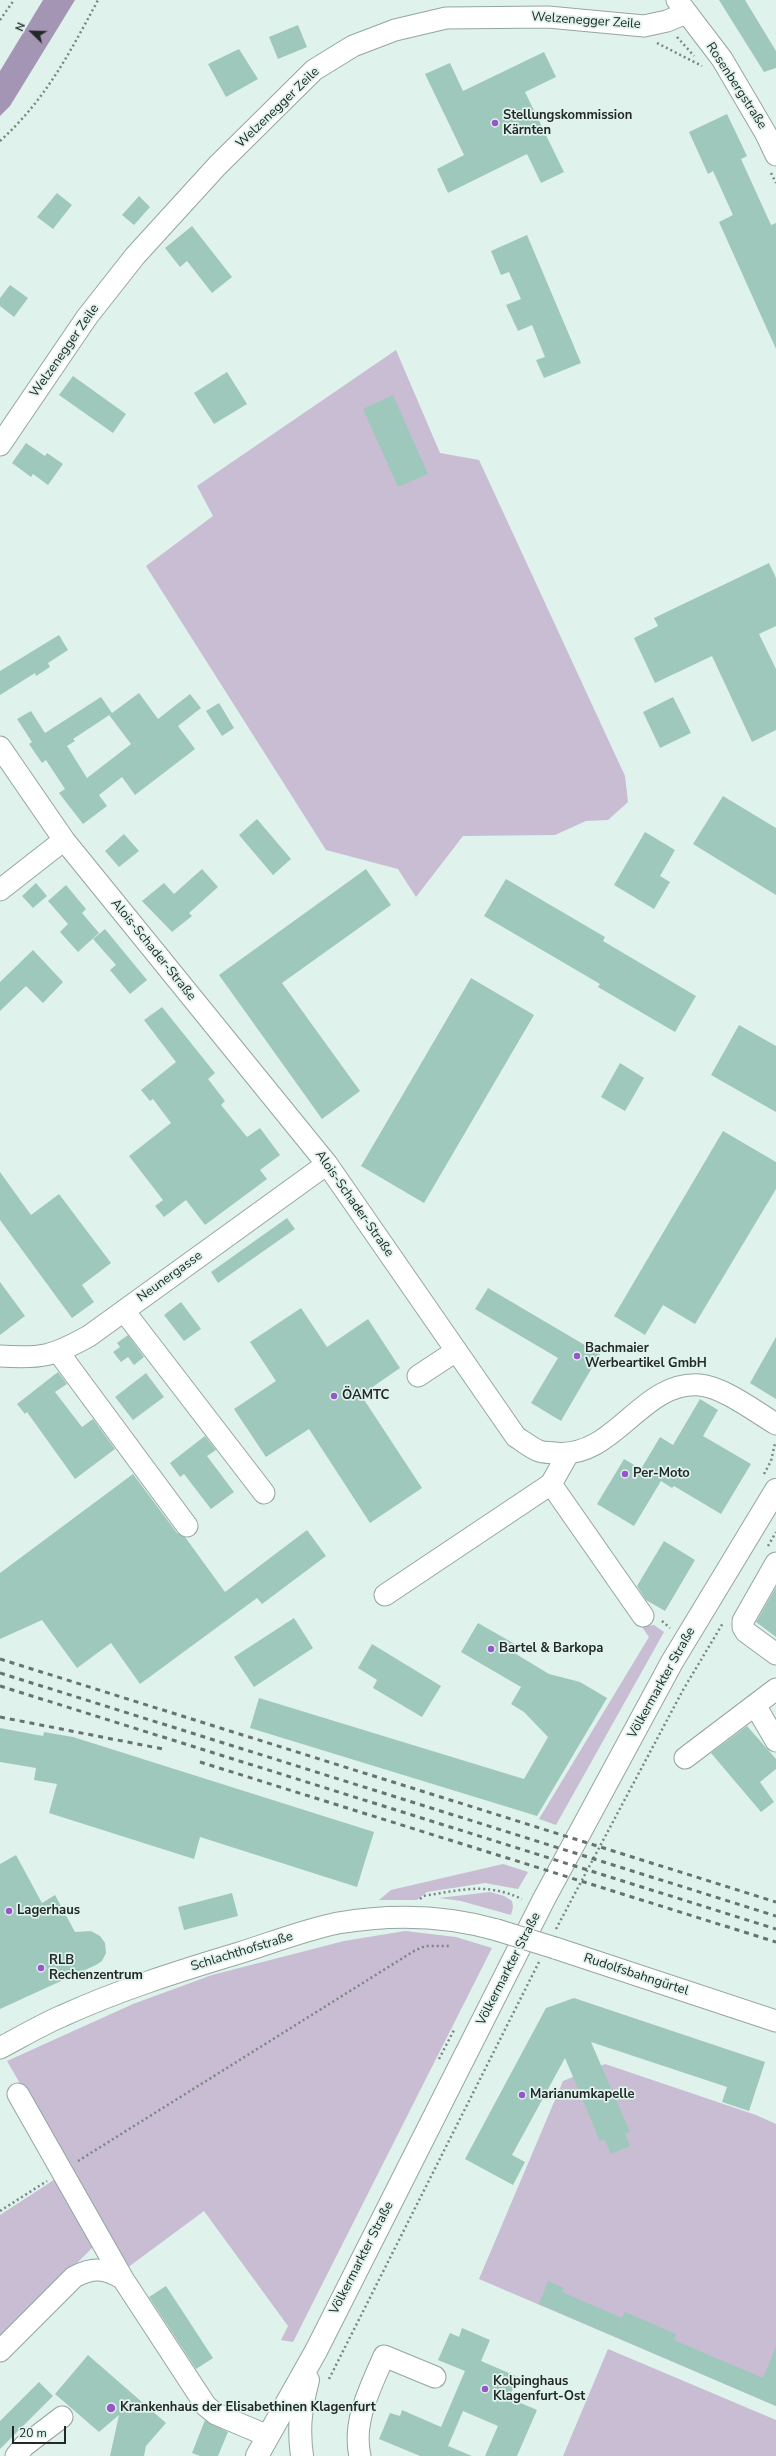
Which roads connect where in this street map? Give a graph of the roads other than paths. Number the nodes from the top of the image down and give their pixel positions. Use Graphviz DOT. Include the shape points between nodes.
graph roads {
  1 [pos="681,6"];
  2 [pos="771,132"];
  3 [pos="776,155"];
  4 [pos="0,445"];
  5 [pos="0,747"];
  6 [pos="64,840"];
  7 [pos="0,890"];
  8 [pos="327,1164"];
  9 [pos="124,1311"];
  10 [pos="456,1351"];
  11 [pos="59,1353"];
  12 [pos="0,1356"];
  13 [pos="418,1376"];
  14 [pos="776,1424"];
  15 [pos="568,1454"];
  16 [pos="551,1484"];
  17 [pos="776,1490"];
  18 [pos="264,1493"];
  19 [pos="187,1526"];
  20 [pos="770,1558"];
  21 [pos="385,1595"];
  22 [pos="642,1616"];
  23 [pos="776,1654"];
  24 [pos="776,1689"];
  25 [pos="755,1705"];
  26 [pos="775,1737"];
  27 [pos="685,1758"];
  28 [pos="497,1930"];
  29 [pos="776,2021"];
  30 [pos="0,2048"];
  31 [pos="18,2094"];
  32 [pos="123,2278"];
  33 [pos="0,2351"];
  34 [pos="316,2351"];
  35 [pos="435,2377"];
  36 [pos="62,2417"];
  37 [pos="268,2436"];
  38 [pos="16,2456"];
  39 [pos="257,2456"];
  40 [pos="302,2456"];
  41 [pos="360,2456"];
  1 -- 2 [label="street, Rosenbergstraße" via="722,59"];
  1 -- 4 [label="street, Welzenegger Zeile" via="667,21 644,26 547,11 446,18 352,40 314,70 217,166 135,256 88,317"];
  2 -- 3 [label="street, Rosenbergstraße"];
  5 -- 6 [label="street, Alois-Schader-Straße"];
  6 -- 7 [label="street"];
  6 -- 8 [label="street, Alois-Schader-Straße"];
  8 -- 9 [label="street, Neunergasse"];
  8 -- 10 [label="street, Alois-Schader-Straße"];
  9 -- 11 [label="street, Neunergasse" via="89,1336"];
  9 -- 18 [label="street"];
  10 -- 13 [label="street"];
  10 -- 15 [label="street, Alois-Schader-Straße" via="516,1437 540,1451"];
  11 -- 12 [label="street, Neunergasse" via="37,1357"];
  11 -- 19 [label="street"];
  14 -- 15 [label="street, Alois-Schader-Straße" via="721,1392 702,1385 681,1385 656,1396 607,1439"];
  15 -- 16 [label="street"];
  16 -- 21 [label="street"];
  16 -- 22 [label="street"];
  17 -- 34 [label="main road, Völkermarkter Straße" via="672,1662 544,1899"];
  20 -- 23 [label="street" via="743,1621 746,1632"];
  24 -- 25 [label="street"];
  25 -- 26 [label="street"];
  25 -- 27 [label="street"];
  28 -- 29 [label="street, Rudolfsbahngürtel, bridge"];
  28 -- 30 [label="street, Schlachthofstraße" via="447,1919 420,1917 385,1917 337,1924 176,1971 127,1989 61,2016"];
  31 -- 32 [label="street"];
  32 -- 33 [label="street" via="99,2269 87,2270 74,2276"];
  32 -- 37 [label="street" via="206,2406 216,2414"];
  34 -- 37 [label="main road, Völkermarkter Straße"];
  34 -- 40 [label="main road" via="301,2407 298,2433"];
  35 -- 41 [label="street" via="384,2356 364,2402 358,2429"];
  36 -- 38 [label="street" via="24,2446"];
  37 -- 39 [label="main road, Völkermarkter Straße"];
}
